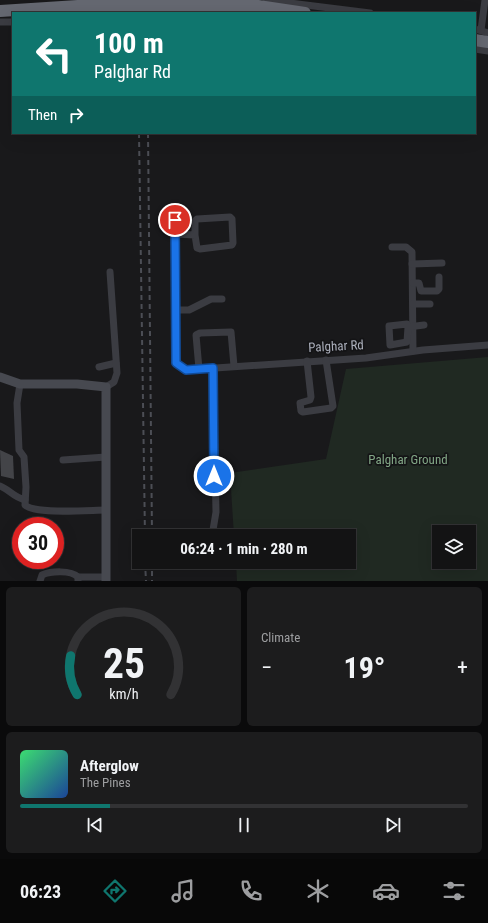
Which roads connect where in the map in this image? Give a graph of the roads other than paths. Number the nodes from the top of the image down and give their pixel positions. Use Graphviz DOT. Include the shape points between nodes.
graph roads {
  1 [pos="96,0"];
  2 [pos="266,0"];
  3 [pos="485,0"];
  4 [pos="0,11"];
  5 [pos="107,12"];
  6 [pos="298,12"];
  7 [pos="362,12"];
  8 [pos="0,22"];
  9 [pos="12,22"];
  10 [pos="480,33"];
  11 [pos="488,42"];
  12 [pos="476,49"];
  13 [pos="488,51"];
  14 [pos="175,220"];
  15 [pos="175,234"];
  16 [pos="195,234"];
  17 [pos="392,247"];
  18 [pos="442,263"];
  19 [pos="412,264"];
  20 [pos="110,272"];
  21 [pos="440,277"];
  22 [pos="417,281"];
  23 [pos="222,299"];
  24 [pos="413,304"];
  25 [pos="430,304"];
  26 [pos="175,310"];
  27 [pos="424,325"];
  28 [pos="410,326"];
  29 [pos="488,345"];
  30 [pos="413,351"];
  31 [pos="326,360"];
  32 [pos="307,361"];
  33 [pos="116,363"];
  34 [pos="234,366"];
  35 [pos="100,367"];
  36 [pos="213,368"];
  37 [pos="199,369"];
  38 [pos="0,377"];
  39 [pos="20,384"];
  40 [pos="106,387"];
  41 [pos="106,456"];
  42 [pos="63,460"];
  43 [pos="0,486"];
  44 [pos="25,500"];
  45 [pos="106,510"];
  46 [pos="213,529"];
  47 [pos="78,579"];
  48 [pos="106,579"];
  49 [pos="40,581"];
  1 -- 5 [label="street"];
  2 -- 7 [label="street"];
  3 -- 10 [label="street"];
  4 -- 6 [label="highway, bridge" via="93,5 258,6"];
  8 -- 9 [label="street"];
  10 -- 11 [label="highway"];
  12 -- 13 [label="street"];
  14 -- 15 [label="street"];
  15 -- 16 [label="street"];
  15 -- 26 [label="street"];
  16 -- 16 [label="street" via="197,218 232,219 232,246 200,249 197,248"];
  17 -- 19 [label="street" via="410,249"];
  18 -- 19 [label="street"];
  19 -- 22 [label="street"];
  20 -- 33 [label="street"];
  21 -- 22 [label="street" via="437,291 421,291"];
  22 -- 24 [label="street"];
  23 -- 26 [label="street" via="211,299 189,310"];
  24 -- 25 [label="street"];
  24 -- 28 [label="street"];
  26 -- 37 [label="street, Palghar Rd" via="176,363 186,370"];
  27 -- 28 [label="street"];
  28 -- 30 [label="street"];
  29 -- 30 [label="street, Palghar Rd"];
  30 -- 31 [label="street, Palghar Rd" via="366,358"];
  31 -- 32 [label="street, Palghar Rd"];
  31 -- 32 [label="street" via="333,406 303,412 300,403 310,400 311,397"];
  32 -- 34 [label="street, Palghar Rd"];
  33 -- 35 [label="street"];
  33 -- 40 [label="street" via="117,377"];
  34 -- 36 [label="street, Palghar Rd"];
  34 -- 37 [label="street" via="231,332 200,333 196,335"];
  36 -- 37 [label="street, Palghar Rd"];
  36 -- 46 [label="street" via="216,512"];
  38 -- 39 [label="street"];
  39 -- 40 [label="street"];
  39 -- 44 [label="street" via="17,404 19,450 24,457"];
  40 -- 41 [label="street"];
  41 -- 42 [label="street"];
  41 -- 45 [label="street"];
  43 -- 44 [label="street" via="17,498"];
  44 -- 45 [label="street" via="28,508 54,511"];
  45 -- 48 [label="street"];
  47 -- 48 [label="street"];
  47 -- 49 [label="street" via="74,573 49,572 42,575"];
}
